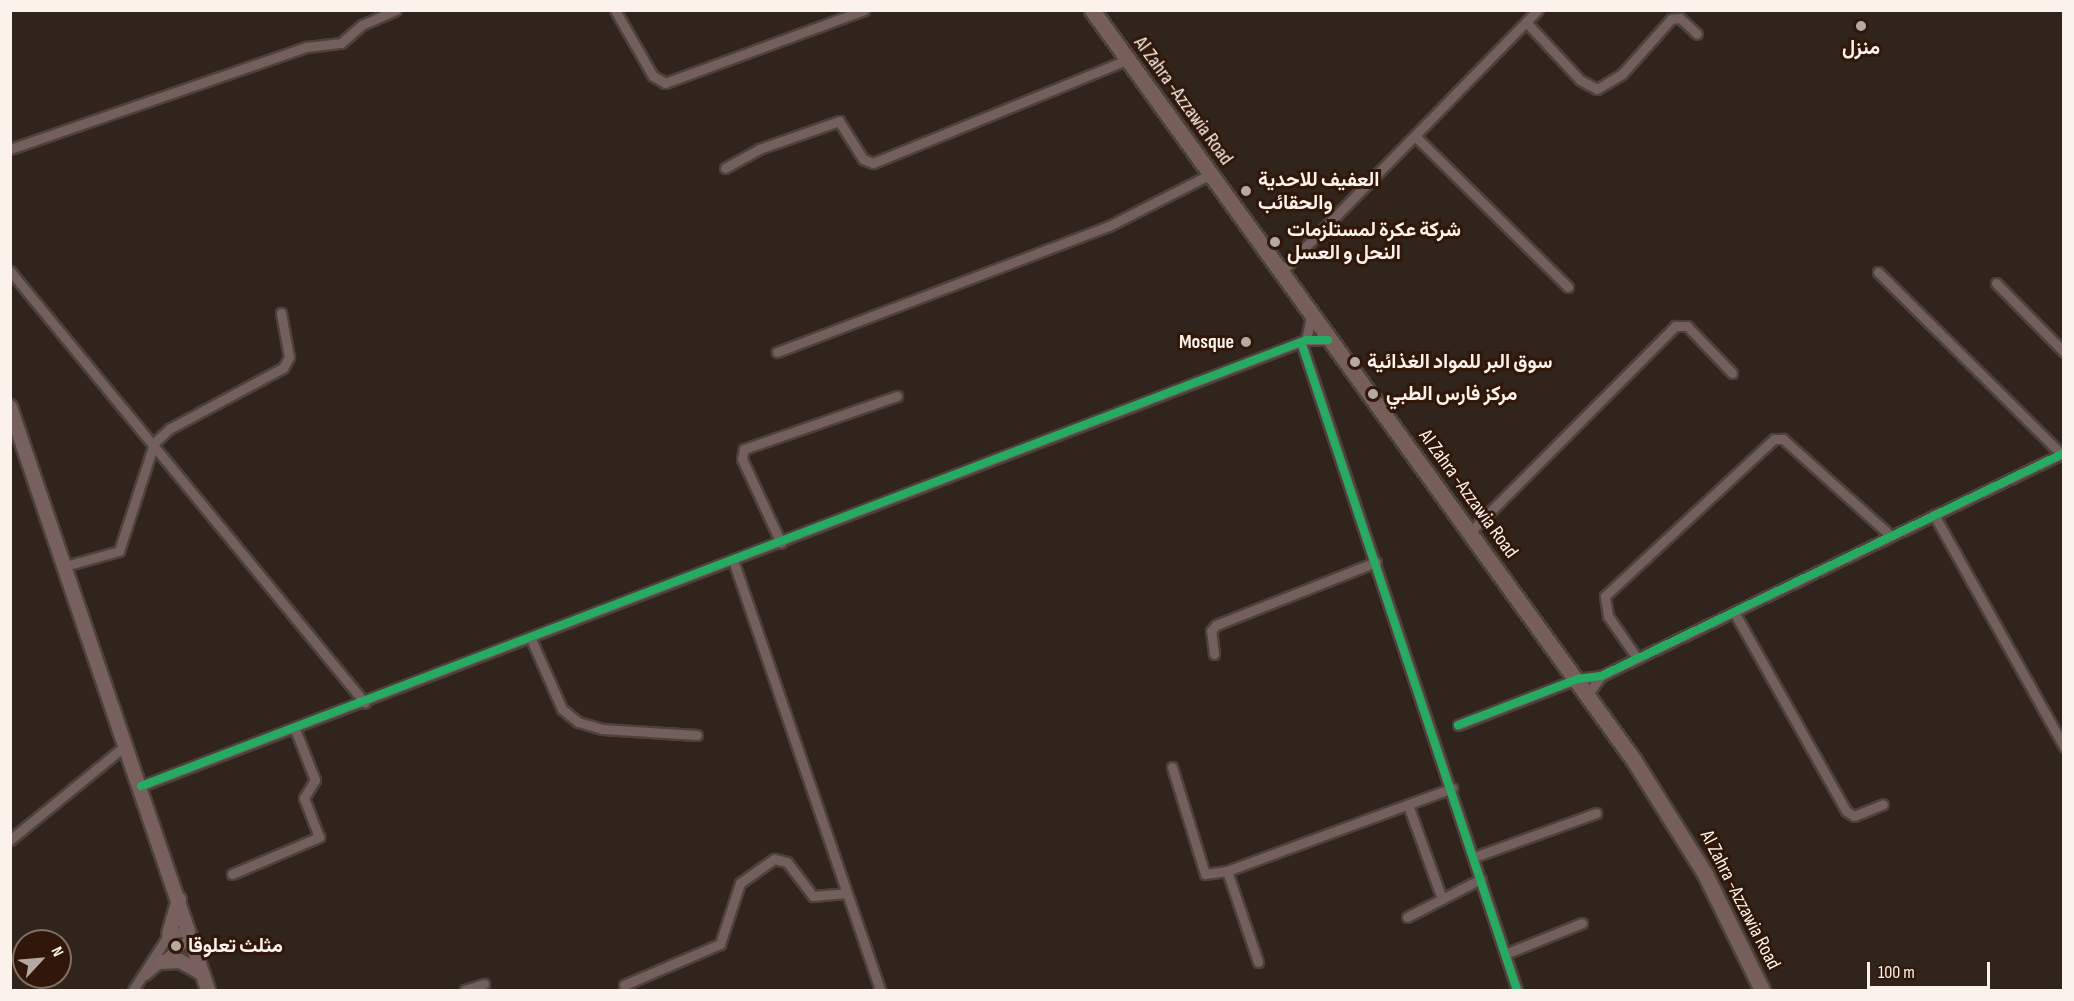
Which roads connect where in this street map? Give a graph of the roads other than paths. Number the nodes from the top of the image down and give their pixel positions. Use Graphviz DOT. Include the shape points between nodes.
graph roads {
  1 [pos="396,10"];
  2 [pos="615,10"];
  3 [pos="864,10"];
  4 [pos="1092,10"];
  5 [pos="1538,10"];
  6 [pos="1526,22"];
  7 [pos="1697,34"];
  8 [pos="1127,60"];
  9 [pos="1415,136"];
  10 [pos="10,149"];
  11 [pos="725,168"];
  12 [pos="1209,175"];
  13 [pos="10,271"];
  14 [pos="1281,272"];
  15 [pos="1878,272"];
  16 [pos="1996,284"];
  17 [pos="1568,287"];
  18 [pos="281,314"];
  19 [pos="1311,316"];
  20 [pos="1328,340"];
  21 [pos="1304,341"];
  22 [pos="777,352"];
  23 [pos="2064,352"];
  24 [pos="1732,373"];
  25 [pos="897,396"];
  26 [pos="10,406"];
  27 [pos="154,443"];
  28 [pos="2062,453"];
  29 [pos="1934,515"];
  30 [pos="1470,532"];
  31 [pos="1891,536"];
  32 [pos="781,543"];
  33 [pos="733,560"];
  34 [pos="1376,562"];
  35 [pos="64,566"];
  36 [pos="1734,612"];
  37 [pos="531,639"];
  38 [pos="1214,654"];
  39 [pos="1637,658"];
  40 [pos="1601,676"];
  41 [pos="1577,679"];
  42 [pos="1588,694"];
  43 [pos="365,703"];
  44 [pos="1458,725"];
  45 [pos="295,729"];
  46 [pos="697,735"];
  47 [pos="125,746"];
  48 [pos="2064,747"];
  49 [pos="1172,767"];
  50 [pos="141,786"];
  51 [pos="1452,788"];
  52 [pos="1883,804"];
  53 [pos="1408,805"];
  54 [pos="1596,813"];
  55 [pos="10,840"];
  56 [pos="1474,857"];
  57 [pos="1227,871"];
  58 [pos="232,874"];
  59 [pos="1481,879"];
  60 [pos="846,893"];
  61 [pos="179,899"];
  62 [pos="1442,899"];
  63 [pos="1407,917"];
  64 [pos="1582,923"];
  65 [pos="168,934"];
  66 [pos="190,934"];
  67 [pos="1505,954"];
  68 [pos="161,962"];
  69 [pos="1258,962"];
  70 [pos="203,974"];
  71 [pos="143,976"];
  72 [pos="484,984"];
  73 [pos="624,985"];
  74 [pos="133,990"];
  75 [pos="208,990"];
  76 [pos="465,990"];
  77 [pos="880,990"];
  78 [pos="1517,990"];
  79 [pos="1762,990"];
  1 -- 10 [label="street" via="362,25 341,43 307,47"];
  2 -- 3 [label="street" via="653,76 665,83"];
  4 -- 8 [label="main road, Al Zahra -Azzawia Road"];
  5 -- 6 [label="street"];
  6 -- 7 [label="street" via="1580,80 1597,89 1622,74 1671,20 1680,18"];
  6 -- 9 [label="street"];
  8 -- 11 [label="street" via="873,163 863,159 839,121 759,150"];
  8 -- 12 [label="main road, Al Zahra -Azzawia Road"];
  9 -- 14 [label="street"];
  9 -- 17 [label="street"];
  12 -- 14 [label="main road, Al Zahra -Azzawia Road"];
  12 -- 22 [label="street" via="1109,226"];
  13 -- 27 [label="street"];
  14 -- 19 [label="main road, Al Zahra -Azzawia Road"];
  15 -- 28 [label="street"];
  16 -- 23 [label="street"];
  18 -- 27 [label="street" via="289,357 283,368 198,409"];
  19 -- 20 [label="main road, Al Zahra -Azzawia Road"];
  19 -- 21 [label="street"];
  20 -- 21 [label="street"];
  20 -- 30 [label="main road, Al Zahra -Azzawia Road"];
  21 -- 32 [label="street"];
  21 -- 34 [label="street"];
  24 -- 30 [label="street" via="1687,326 1675,326"];
  25 -- 32 [label="street" via="744,449 742,459"];
  26 -- 35 [label="street"];
  27 -- 35 [label="street" via="119,551"];
  27 -- 43 [label="street"];
  28 -- 29 [label="street"];
  29 -- 31 [label="street"];
  29 -- 48 [label="street"];
  30 -- 41 [label="main road, Al Zahra -Azzawia Road"];
  31 -- 36 [label="street"];
  31 -- 39 [label="street" via="1783,439 1774,439 1605,596 1608,616"];
  32 -- 33 [label="street"];
  33 -- 37 [label="street"];
  33 -- 60 [label="street"];
  34 -- 38 [label="street" via="1216,625 1211,631"];
  34 -- 51 [label="street"];
  35 -- 47 [label="street"];
  36 -- 39 [label="street"];
  36 -- 52 [label="street" via="1846,811 1854,816"];
  37 -- 43 [label="street"];
  37 -- 46 [label="street" via="562,709 579,722 602,729"];
  39 -- 40 [label="street"];
  40 -- 41 [label="street"];
  40 -- 42 [label="street"];
  41 -- 42 [label="main road, Al Zahra -Azzawia Road"];
  41 -- 44 [label="street"];
  42 -- 79 [label="main road, Al Zahra -Azzawia Road" via="1682,834"];
  43 -- 45 [label="street"];
  45 -- 50 [label="street"];
  45 -- 58 [label="street" via="315,780 304,798 319,837"];
  47 -- 50 [label="street"];
  47 -- 55 [label="street"];
  49 -- 57 [label="street" via="1205,874"];
  50 -- 61 [label="street"];
  51 -- 53 [label="street"];
  51 -- 56 [label="street"];
  53 -- 57 [label="street"];
  53 -- 62 [label="street"];
  54 -- 56 [label="street"];
  56 -- 59 [label="street"];
  57 -- 69 [label="street"];
  59 -- 62 [label="street"];
  59 -- 67 [label="street"];
  60 -- 73 [label="street" via="813,896 787,862 774,859 740,883 720,944"];
  60 -- 77 [label="street"];
  61 -- 65 [label="street"];
  61 -- 66 [label="street"];
  62 -- 63 [label="street"];
  64 -- 67 [label="street"];
  65 -- 66 [label="street"];
  65 -- 71 [label="street"];
  66 -- 68 [label="street"];
  66 -- 70 [label="street"];
  67 -- 78 [label="street"];
  68 -- 70 [label="street" via="180,961"];
  68 -- 71 [label="street"];
  70 -- 75 [label="street"];
  71 -- 74 [label="street"];
  72 -- 76 [label="street"];
}
